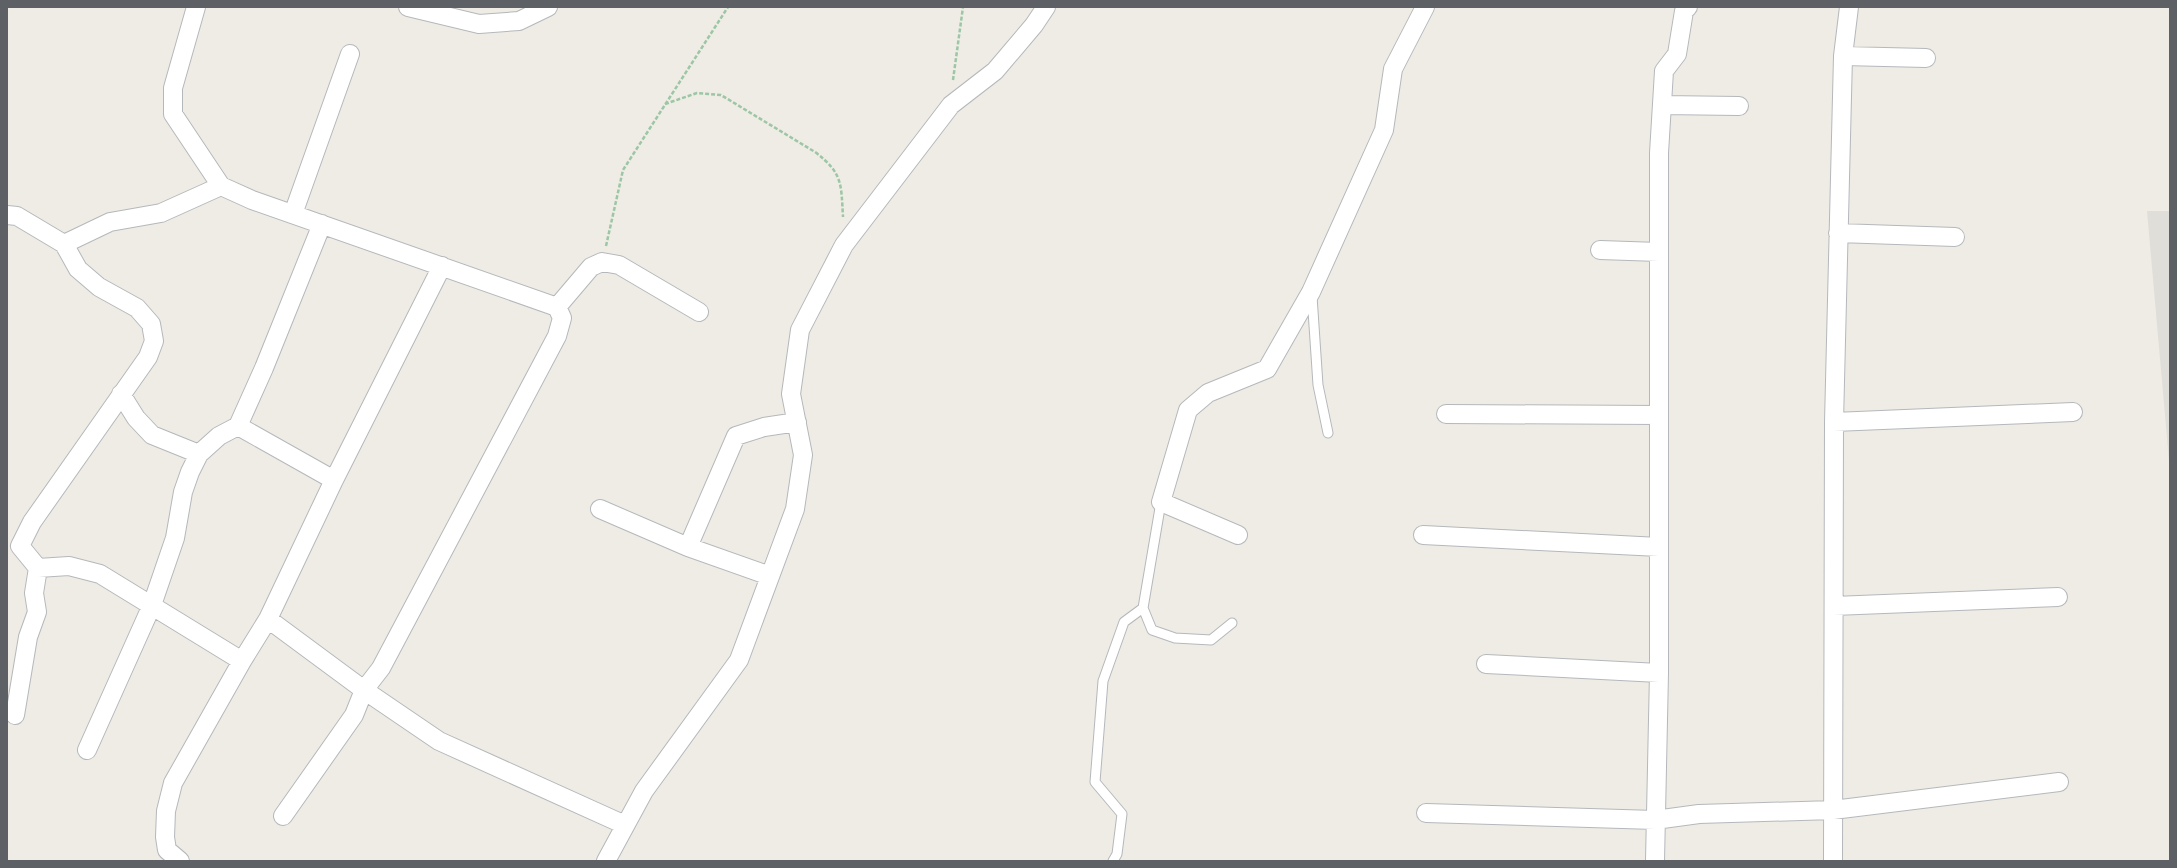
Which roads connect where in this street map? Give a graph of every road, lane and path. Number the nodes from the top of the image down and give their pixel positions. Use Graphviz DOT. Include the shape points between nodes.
graph roads {
  1 [pos="196,7"];
  2 [pos="408,7"];
  3 [pos="548,7"];
  4 [pos="728,7"];
  5 [pos="963,7"];
  6 [pos="1046,7"];
  7 [pos="1425,7"];
  8 [pos="1688,7"];
  9 [pos="1849,7"];
  10 [pos="350,54"];
  11 [pos="1843,56"];
  12 [pos="1926,58"];
  13 [pos="665,104"];
  14 [pos="951,105"];
  15 [pos="1662,105"];
  16 [pos="1740,106"];
  17 [pos="221,186"];
  18 [pos="293,214"];
  19 [pos="7,215"];
  20 [pos="322,224"];
  21 [pos="1838,233"];
  22 [pos="1955,237"];
  23 [pos="64,244"];
  24 [pos="844,245"];
  25 [pos="1600,250"];
  26 [pos="1659,252"];
  27 [pos="602,262"];
  28 [pos="442,266"];
  29 [pos="1311,292"];
  30 [pos="558,307"];
  31 [pos="699,312"];
  32 [pos="121,394"];
  33 [pos="2073,412"];
  34 [pos="1446,414"];
  35 [pos="1659,414"];
  36 [pos="797,422"];
  37 [pos="1834,422"];
  38 [pos="238,426"];
  39 [pos="1328,433"];
  40 [pos="199,454"];
  41 [pos="334,480"];
  42 [pos="1161,502"];
  43 [pos="600,509"];
  44 [pos="1423,535"];
  45 [pos="1238,536"];
  46 [pos="688,547"];
  47 [pos="1659,547"];
  48 [pos="38,568"];
  49 [pos="770,576"];
  50 [pos="2058,597"];
  51 [pos="152,605"];
  52 [pos="1834,606"];
  53 [pos="1143,608"];
  54 [pos="268,619"];
  55 [pos="1232,623"];
  56 [pos="242,661"];
  57 [pos="1486,664"];
  58 [pos="1659,673"];
  59 [pos="364,690"];
  60 [pos="15,715"];
  61 [pos="87,750"];
  62 [pos="2059,782"];
  63 [pos="1833,810"];
  64 [pos="1426,813"];
  65 [pos="283,816"];
  66 [pos="1655,820"];
  67 [pos="625,825"];
  68 [pos="180,861"];
  69 [pos="606,861"];
  70 [pos="1113,861"];
  71 [pos="1655,861"];
  72 [pos="1833,861"];
  1 -- 17 [label="street" via="173,88 172,114"];
  2 -- 3 [label="street" via="479,24 519,21"];
  4 -- 13 [label="path"];
  5 -- 14 [label="path"];
  6 -- 14 [label="street" via="995,71"];
  7 -- 29 [label="street" via="1393,69 1384,130"];
  8 -- 15 [label="street" via="1684,11 1677,54 1664,71"];
  9 -- 11 [label="street"];
  10 -- 18 [label="street"];
  11 -- 12 [label="street"];
  11 -- 21 [label="street"];
  13 -- 24 [label="path" via="697,93 721,95 829,163 836,171 840,182"];
  13 -- 27 [label="path" via="623,170"];
  14 -- 24 [label="street"];
  15 -- 16 [label="street"];
  15 -- 26 [label="street" via="1658,153"];
  17 -- 18 [label="street"];
  17 -- 23 [label="street" via="161,213 110,222"];
  18 -- 20 [label="street"];
  19 -- 23 [label="street" via="18,216"];
  20 -- 28 [label="street"];
  20 -- 38 [label="street"];
  21 -- 22 [label="street"];
  21 -- 37 [label="street"];
  23 -- 32 [label="street" via="78,269 100,287 137,308 151,324 154,341 148,357"];
  24 -- 36 [label="street" via="800,330 791,394"];
  25 -- 26 [label="street"];
  26 -- 35 [label="street"];
  27 -- 30 [label="street" via="591,267"];
  27 -- 31 [label="street" via="619,265"];
  28 -- 30 [label="street"];
  28 -- 41 [label="street"];
  29 -- 39 [label="lane" via="1318,385"];
  29 -- 42 [label="street" via="1267,369 1208,393 1188,410"];
  30 -- 59 [label="street" via="562,318 557,336 381,668"];
  32 -- 40 [label="street" via="136,418 152,435"];
  32 -- 48 [label="street" via="32,522 20,546"];
  33 -- 37 [label="street"];
  34 -- 35 [label="street"];
  35 -- 47 [label="street"];
  36 -- 46 [label="street" via="764,427 736,436"];
  36 -- 49 [label="street" via="803,455 795,509"];
  37 -- 52 [label="street"];
  38 -- 40 [label="street" via="219,436"];
  38 -- 41 [label="street"];
  40 -- 51 [label="street" via="183,492 175,538"];
  41 -- 54 [label="street"];
  42 -- 45 [label="street"];
  42 -- 53 [label="lane"];
  43 -- 46 [label="street"];
  44 -- 47 [label="street"];
  46 -- 49 [label="street"];
  47 -- 58 [label="street"];
  48 -- 51 [label="street" via="69,566 100,574"];
  48 -- 60 [label="street" via="34,594 37,612 28,637"];
  49 -- 67 [label="street" via="739,660 644,791"];
  50 -- 52 [label="street"];
  51 -- 56 [label="street"];
  51 -- 61 [label="street"];
  52 -- 63 [label="street"];
  53 -- 55 [label="lane" via="1152,630 1176,638 1211,640"];
  53 -- 70 [label="lane" via="1124,622 1103,681 1095,782 1122,814 1117,854"];
  54 -- 56 [label="street"];
  54 -- 59 [label="street"];
  56 -- 68 [label="street" via="173,783 166,811 165,837 167,850"];
  57 -- 58 [label="street"];
  58 -- 66 [label="street"];
  59 -- 65 [label="street" via="354,715"];
  59 -- 67 [label="street" via="439,741"];
  62 -- 63 [label="street"];
  63 -- 66 [label="street" via="1699,814"];
  63 -- 72 [label="street"];
  64 -- 66 [label="street"];
  66 -- 71 [label="street"];
  67 -- 69 [label="street"];
}
